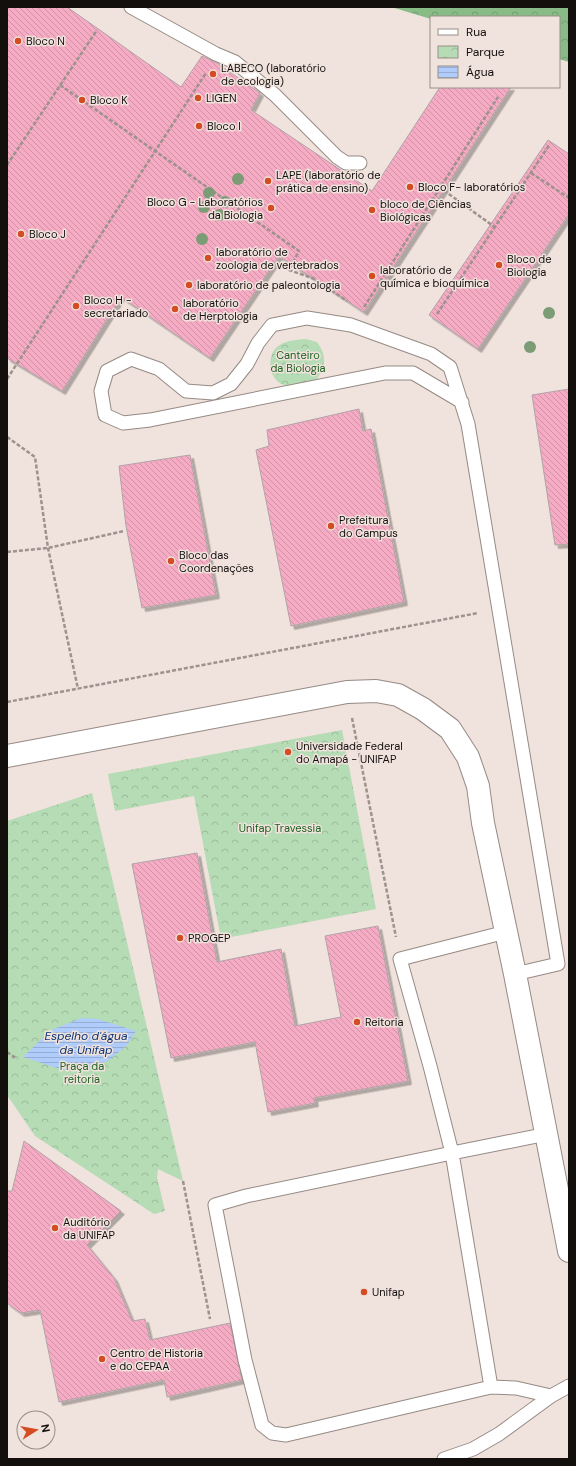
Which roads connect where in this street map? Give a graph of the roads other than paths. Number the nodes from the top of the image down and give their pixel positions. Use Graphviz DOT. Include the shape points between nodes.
graph roads {
  1 [pos="131,7"];
  2 [pos="360,163"];
  3 [pos="462,402"];
  4 [pos="7,756"];
  5 [pos="506,932"];
  6 [pos="563,963"];
  7 [pos="515,974"];
  8 [pos="547,1134"];
  9 [pos="452,1153"];
  10 [pos="569,1251"];
  11 [pos="569,1386"];
  12 [pos="490,1387"];
  13 [pos="550,1396"];
  14 [pos="444,1459"];
  1 -- 2 [label="lane" via="216,54 236,62 275,95 337,157 346,163"];
  3 -- 3 [label="lane" via="450,367 431,354 351,324 307,318 272,325 231,384 213,393 186,391 159,369 131,359 107,371 101,391 105,414 123,423 255,400 385,373 413,373"];
  3 -- 6 [label="lane" via="468,424"];
  4 -- 5 [label="street" via="347,692 376,691 398,695 450,729 468,757 478,786 483,823"];
  5 -- 7 [label="street"];
  5 -- 9 [label="lane" via="400,959"];
  6 -- 7 [label="lane"];
  7 -- 8 [label="street"];
  8 -- 9 [label="lane"];
  8 -- 10 [label="street"];
  9 -- 12 [label="lane"];
  9 -- 12 [label="lane" via="246,1196 215,1205 247,1367 262,1425 272,1433 286,1435"];
  11 -- 13 [label="lane"];
  12 -- 13 [label="lane" via="516,1388"];
  13 -- 14 [label="lane" via="499,1434 473,1449"];
}
